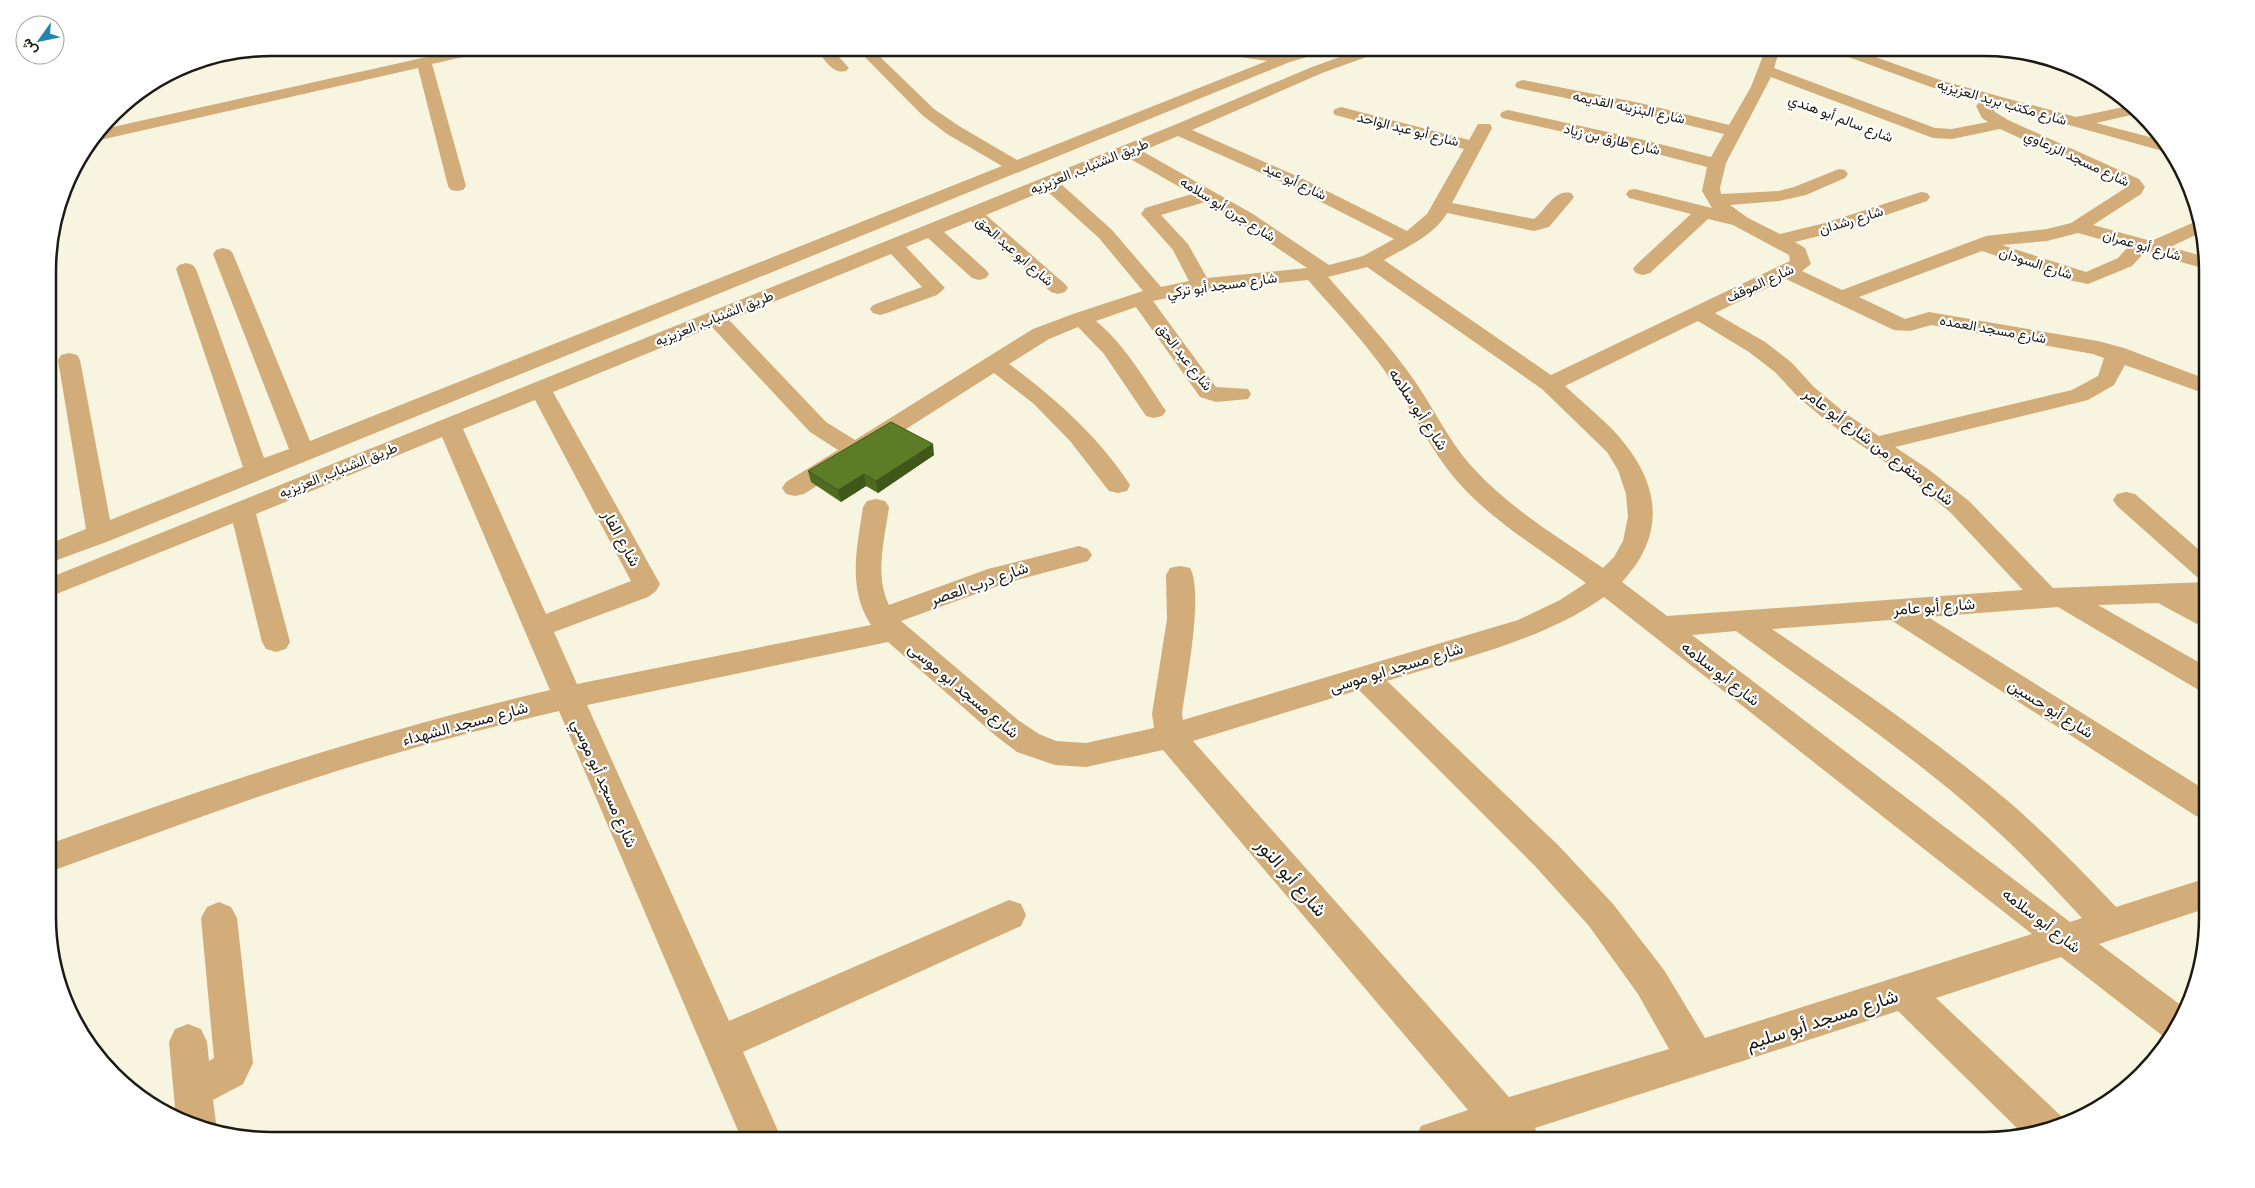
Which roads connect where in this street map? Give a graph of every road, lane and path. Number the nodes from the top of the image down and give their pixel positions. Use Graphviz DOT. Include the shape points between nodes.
graph roads {
  1 [pos="450,56"];
  2 [pos="830,56"];
  3 [pos="870,56"];
  4 [pos="1259,56"];
  5 [pos="1297,56"];
  6 [pos="1356,56"];
  7 [pos="1770,56"];
  8 [pos="1860,56"];
  9 [pos="1285,60"];
  10 [pos="424,62"];
  11 [pos="841,68"];
  12 [pos="1317,70"];
  13 [pos="1762,78"];
  14 [pos="1224,84"];
  15 [pos="1523,85"];
  16 [pos="1777,93"];
  17 [pos="1257,96"];
  18 [pos="1989,99"];
  19 [pos="2126,111"];
  20 [pos="1341,112"];
  21 [pos="1508,115"];
  22 [pos="2072,122"];
  23 [pos="2002,124"];
  24 [pos="1484,128"];
  25 [pos="1178,130"];
  26 [pos="108,132"];
  27 [pos="1735,132"];
  28 [pos="2157,145"];
  29 [pos="1474,147"];
  30 [pos="1128,150"];
  31 [pos="1716,164"];
  32 [pos="1016,167"];
  33 [pos="1839,174"];
  34 [pos="1048,182"];
  35 [pos="457,186"];
  36 [pos="1635,194"];
  37 [pos="1208,195"];
  38 [pos="1565,197"];
  39 [pos="1921,198"];
  40 [pos="1441,206"];
  41 [pos="1709,206"];
  42 [pos="972,213"];
  43 [pos="2078,227"];
  44 [pos="2195,228"];
  45 [pos="930,230"];
  46 [pos="1408,239"];
  47 [pos="1780,240"];
  48 [pos="1980,244"];
  49 [pos="893,245"];
  50 [pos="2146,246"];
  51 [pos="223,254"];
  52 [pos="1370,260"];
  53 [pos="2198,261"];
  54 [pos="186,269"];
  55 [pos="1643,269"];
  56 [pos="1785,271"];
  57 [pos="1320,273"];
  58 [pos="979,274"];
  59 [pos="1201,285"];
  60 [pos="1058,288"];
  61 [pos="1148,296"];
  62 [pos="1841,297"];
  63 [pos="880,310"];
  64 [pos="1698,312"];
  65 [pos="716,317"];
  66 [pos="1080,318"];
  67 [pos="2116,353"];
  68 [pos="69,360"];
  69 [pos="994,363"];
  70 [pos="1550,384"];
  71 [pos="2199,384"];
  72 [pos="540,388"];
  73 [pos="1240,394"];
  74 [pos="1154,411"];
  75 [pos="449,425"];
  76 [pos="1876,444"];
  77 [pos="856,450"];
  78 [pos="302,451"];
  79 [pos="256,470"];
  80 [pos="1118,486"];
  81 [pos="795,488"];
  82 [pos="2126,500"];
  83 [pos="876,507"];
  84 [pos="242,509"];
  85 [pos="100,535"];
  86 [pos="56,551"];
  87 [pos="1079,555"];
  88 [pos="2199,565"];
  89 [pos="1180,575"];
  90 [pos="1605,583"];
  91 [pos="56,585"];
  92 [pos="2199,591"];
  93 [pos="2162,593"];
  94 [pos="2054,597"];
  95 [pos="1895,609"];
  96 [pos="2199,613"];
  97 [pos="1741,621"];
  98 [pos="886,624"];
  99 [pos="1661,627"];
  100 [pos="537,628"];
  101 [pos="276,642"];
  102 [pos="2199,676"];
  103 [pos="1364,677"];
  104 [pos="567,697"];
  105 [pos="1170,736"];
  106 [pos="2199,802"];
  107 [pos="56,855"];
  108 [pos="2199,896"];
  109 [pos="1010,915"];
  110 [pos="219,918"];
  111 [pos="2110,924"];
  112 [pos="2066,938"];
  113 [pos="1904,992"];
  114 [pos="2172,1021"];
  115 [pos="188,1042"];
  116 [pos="720,1044"];
  117 [pos="1696,1059"];
  118 [pos="194,1106"];
  119 [pos="2040,1124"];
  120 [pos="1511,1130"];
  121 [pos="758,1132"];
  122 [pos="1496,1132"];
  1 -- 10 [label="street"];
  2 -- 11 [label="street"];
  3 -- 32 [label="street" via="940,121"];
  4 -- 9 [label="street"];
  5 -- 9 [label="street, طريق الشنباب, العزيزيه"];
  6 -- 12 [label="street, طريق الشنباب, العزيزيه"];
  7 -- 13 [label="street"];
  8 -- 18 [label="street, شارع مكتب بريد العزيزيه"];
  9 -- 12 [label="street"];
  9 -- 14 [label="street, طريق الشنباب, العزيزيه"];
  10 -- 26 [label="street"];
  10 -- 35 [label="street"];
  12 -- 17 [label="street, طريق الشنباب, العزيزيه"];
  13 -- 16 [label="street, شارع سالم أبو هندي"];
  13 -- 23 [label="street" via="1933,133 1952,134"];
  13 -- 27 [label="street"];
  14 -- 17 [label="street"];
  14 -- 32 [label="street, طريق الشنباب, العزيزيه"];
  15 -- 27 [label="street, شارع البنزينه القديمه" via="1648,110"];
  17 -- 25 [label="street, طريق الشنباب, العزيزيه"];
  18 -- 22 [label="street, شارع مكتب بريد العزيزيه"];
  18 -- 23 [label="street, شارع مسجد الزرعاوي" via="1984,106 1988,114"];
  19 -- 22 [label="street"];
  20 -- 29 [label="street, شارع أبو عبد الواحد"];
  21 -- 31 [label="street, شارع طارق بن زياد"];
  22 -- 28 [label="street, شارع مكتب بريد العزيزيه"];
  23 -- 43 [label="street, شارع مسجد الزرعاوي" via="2136,187"];
  24 -- 29 [label="street, شارع مسجد أبو تركي"];
  25 -- 30 [label="street, طريق الشنباب, العزيزيه"];
  25 -- 46 [label="street, شارع أبو عيد" via="1250,160"];
  27 -- 31 [label="street"];
  29 -- 40 [label="street, شارع مسجد أبو تركي"];
  30 -- 34 [label="street, طريق الشنباب, العزيزيه"];
  30 -- 37 [label="street, شارع جرن أبو سلامه"];
  31 -- 41 [label="street"];
  32 -- 78 [label="street, طريق الشنباب, العزيزيه"];
  33 -- 41 [label="street" via="1800,191"];
  34 -- 42 [label="street, طريق الشنباب, العزيزيه"];
  34 -- 61 [label="street" via="1104,231 1131,261"];
  36 -- 41 [label="street"];
  37 -- 57 [label="street, شارع جرن أبو سلامه"];
  37 -- 59 [label="street" via="1150,214 1181,248"];
  38 -- 40 [label="street" via="1542,223 1534,225"];
  39 -- 47 [label="street, شارع رشدان"];
  40 -- 46 [label="street, شارع مسجد أبو تركي" via="1435,217"];
  41 -- 47 [label="street, شارع الموقف"];
  41 -- 55 [label="street"];
  42 -- 45 [label="street, طريق الشنباب, العزيزيه"];
  42 -- 60 [label="street, شارع ابو عبد الحق"];
  43 -- 48 [label="street, شارع مسجد الزرعاوي"];
  43 -- 50 [label="street, شارع أبو عمران"];
  44 -- 50 [label="street"];
  45 -- 49 [label="street, طريق الشنباب, العزيزيه"];
  45 -- 58 [label="street"];
  46 -- 52 [label="street, شارع مسجد أبو تركي"];
  47 -- 56 [label="street, شارع الموقف" via="1798,252 1801,264"];
  48 -- 50 [label="street, شارع السودان" via="2088,278 2125,262"];
  48 -- 62 [label="street, شارع مسجد الزرعاوي"];
  49 -- 63 [label="street" via="934,288"];
  49 -- 65 [label="street, طريق الشنباب, العزيزيه"];
  50 -- 53 [label="street, شارع أبو عمران"];
  51 -- 78 [label="street"];
  52 -- 57 [label="street, شارع مسجد أبو تركي"];
  52 -- 70 [label="street, شارع مسجد ابو موسى"];
  54 -- 79 [label="street"];
  56 -- 62 [label="street, شارع مسجد العمده"];
  56 -- 64 [label="street, شارع الموقف"];
  57 -- 59 [label="street, شارع مسجد أبو تركي"];
  57 -- 90 [label="street, شارع أبو سلامه" via="1405,383 1443,448 1467,477 1497,505"];
  59 -- 61 [label="street, شارع مسجد أبو تركي"];
  61 -- 66 [label="street, شارع مسجد أبو تركي"];
  61 -- 73 [label="street, شارع عبد الحق" via="1208,392"];
  62 -- 67 [label="street, شارع مسجد العمده" via="1902,325 1934,318"];
  64 -- 70 [label="street, شارع الموقف"];
  64 -- 76 [label="street, شارع متفرع من شارع أبو عامر" via="1757,347 1783,367 1824,408"];
  65 -- 72 [label="street, طريق الشنباب, العزيزيه"];
  65 -- 77 [label="street" via="818,427"];
  66 -- 69 [label="street, شارع مسجد أبو تركي" via="1041,334"];
  66 -- 74 [label="street" via="1116,353"];
  67 -- 71 [label="street, شارع مسجد العمده"];
  67 -- 76 [label="street" via="2112,374 2100,386 2080,396"];
  68 -- 85 [label="street"];
  69 -- 77 [label="street, شارع مسجد أبو تركي"];
  69 -- 80 [label="street" via="1042,400 1078,436"];
  70 -- 90 [label="street, شارع مسجد ابو موسى" via="1616,448 1630,470 1639,494 1641,518 1636,541 1624,563"];
  72 -- 75 [label="street, طريق الشنباب, العزيزيه"];
  72 -- 100 [label="street, شارع الفار" via="646,584 638,590"];
  75 -- 84 [label="street, طريق الشنباب, العزيزيه"];
  75 -- 100 [label="street, شارع مسجد أبو موسي"];
  76 -- 94 [label="street, شارع متفرع من شارع أبو عامر" via="1960,507"];
  77 -- 81 [label="street, شارع مسجد أبو تركي"];
  78 -- 79 [label="street, طريق الشنباب, العزيزيه"];
  79 -- 85 [label="street, طريق الشنباب, العزيزيه"];
  82 -- 88 [label="street"];
  83 -- 98 [label="street, شارع مسجد ابو موسى" via="868,589 872,604"];
  84 -- 91 [label="street, طريق الشنباب, العزيزيه"];
  84 -- 101 [label="street"];
  85 -- 86 [label="street, طريق الشنباب, العزيزيه"];
  87 -- 98 [label="street, شارع درب العصر" via="998,576"];
  89 -- 105 [label="street" via="1181,619 1167,714"];
  90 -- 99 [label="street, شارع أبو سلامه"];
  90 -- 103 [label="street, شارع مسجد ابو موسى" via="1570,607 1528,627"];
  92 -- 93 [label="street, شارع أبو عامر"];
  93 -- 94 [label="street, شارع أبو عامر"];
  93 -- 96 [label="street"];
  94 -- 95 [label="street, شارع أبو عامر"];
  94 -- 102 [label="street, شارع متفرع من شارع أبو عامر"];
  95 -- 97 [label="street, شارع أبو عامر"];
  95 -- 106 [label="street, شارع أبو حسين"];
  97 -- 99 [label="street, شارع أبو عامر"];
  97 -- 111 [label="street" via="1939,764 1989,805 2052,863"];
  98 -- 104 [label="street, شارع مسجد الشهداء"];
  98 -- 105 [label="street, شارع مسجد ابو موسى" via="1028,743 1055,753 1086,755"];
  99 -- 112 [label="street, شارع أبو سلامه"];
  100 -- 104 [label="street, شارع مسجد أبو موسي"];
  103 -- 105 [label="street, شارع مسجد ابو موسى"];
  103 -- 117 [label="street" via="1547,856 1601,915 1651,982"];
  104 -- 107 [label="street, شارع مسجد الشهداء" via="321,764 188,807"];
  104 -- 116 [label="street, شارع مسجد أبو موسي"];
  105 -- 120 [label="street, شارع أبو النور"];
  108 -- 111 [label="street, شارع مسجد أبو سليم"];
  109 -- 116 [label="street"];
  110 -- 118 [label="street" via="234,1063"];
  111 -- 112 [label="street, شارع مسجد أبو سليم"];
  112 -- 113 [label="street, شارع مسجد أبو سليم"];
  112 -- 114 [label="street, شارع أبو سلامه"];
  113 -- 117 [label="street, شارع مسجد أبو سليم"];
  113 -- 119 [label="street"];
  115 -- 118 [label="street"];
  116 -- 121 [label="street, شارع مسجد أبو موسي"];
  117 -- 120 [label="street, شارع مسجد أبو سليم"];
  120 -- 122 [label="street, شارع مسجد أبو سليم"];
}
